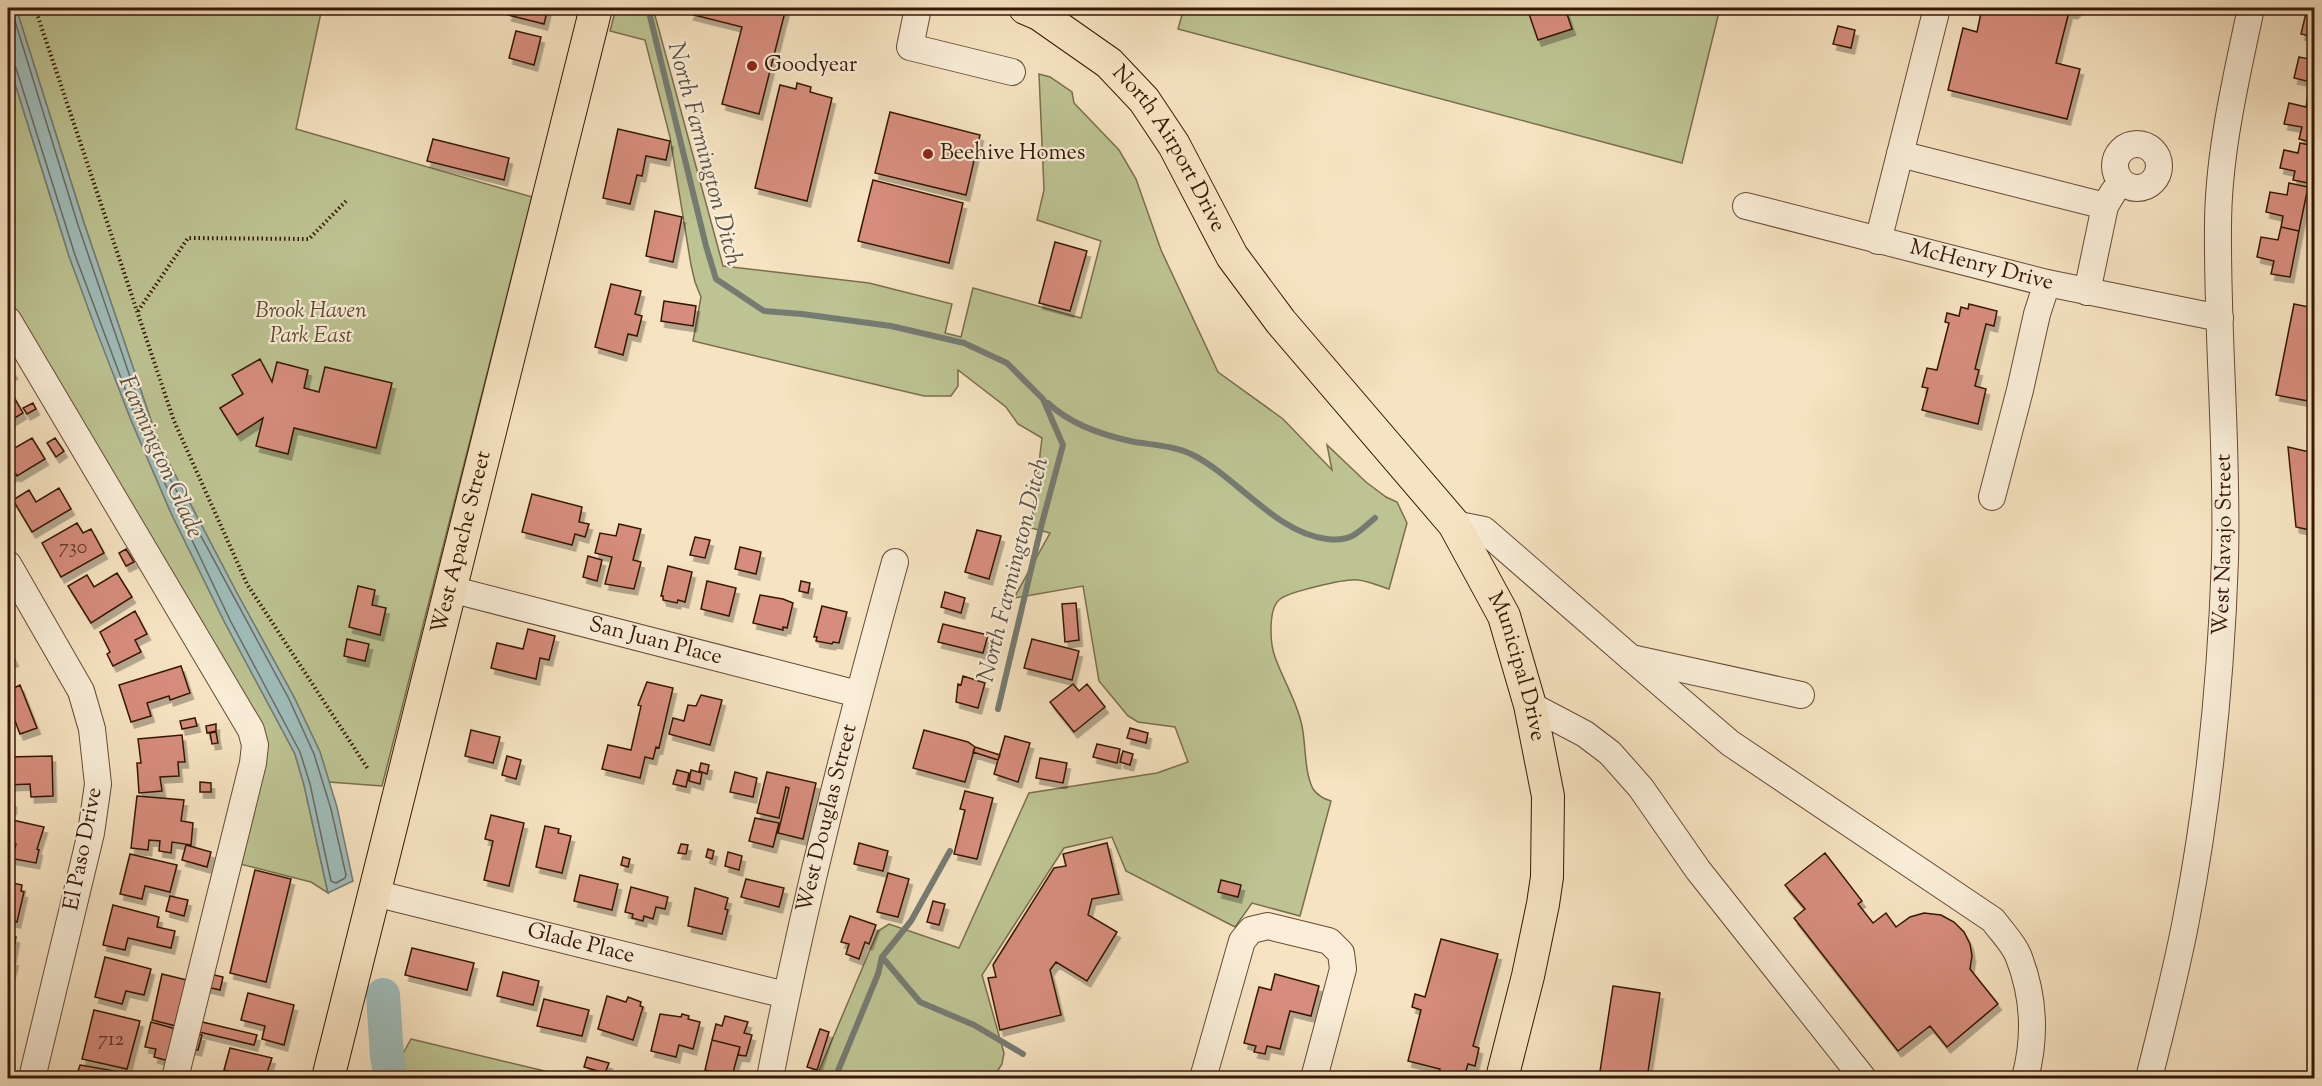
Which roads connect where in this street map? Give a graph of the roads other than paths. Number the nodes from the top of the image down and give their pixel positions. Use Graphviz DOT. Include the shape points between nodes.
graph roads {
  1 [pos="596,8"];
  2 [pos="918,8"];
  3 [pos="1025,8"];
  4 [pos="1937,8"];
  5 [pos="2251,8"];
  6 [pos="1012,72"];
  7 [pos="1900,154"];
  8 [pos="2122,182"];
  9 [pos="1746,206"];
  10 [pos="2105,206"];
  11 [pos="1878,241"];
  12 [pos="2047,283"];
  13 [pos="2087,292"];
  14 [pos="2220,318"];
  15 [pos="8,320"];
  16 [pos="1281,322"];
  17 [pos="1992,497"];
  18 [pos="1454,524"];
  19 [pos="895,562"];
  20 [pos="8,564"];
  21 [pos="450,589"];
  22 [pos="1631,658"];
  23 [pos="858,694"];
  24 [pos="1801,695"];
  25 [pos="1530,705"];
  26 [pos="374,893"];
  27 [pos="786,995"];
  28 [pos="32,1078"];
  29 [pos="175,1078"];
  30 [pos="328,1078"];
  31 [pos="770,1078"];
  32 [pos="1203,1078"];
  33 [pos="1314,1078"];
  34 [pos="1502,1078"];
  35 [pos="1863,1078"];
  36 [pos="2025,1078"];
  37 [pos="2149,1078"];
  1 -- 21 [label="main road, West Apache Street"];
  2 -- 6 [label="street" via="910,47"];
  3 -- 16 [label="main road, North Airport Drive" via="1109,63 1144,100 1174,145 1232,256"];
  4 -- 7 [label="street"];
  5 -- 14 [label="street, West Navajo Street" via="2224,152 2218,225"];
  7 -- 10 [label="street"];
  7 -- 11 [label="street"];
  8 -- 10 [label="street"];
  9 -- 11 [label="street, McHenry Drive"];
  10 -- 13 [label="street"];
  11 -- 12 [label="street, McHenry Drive"];
  12 -- 13 [label="street, McHenry Drive"];
  12 -- 17 [label="street"];
  13 -- 14 [label="street, McHenry Drive"];
  14 -- 37 [label="street, West Navajo Street" via="2225,556 2216,716 2186,920"];
  15 -- 29 [label="street" via="251,730 255,745"];
  16 -- 18 [label="main road, Municipal Drive"];
  18 -- 22 [label="street" via="1484,530"];
  18 -- 25 [label="main road, Municipal Drive" via="1504,616"];
  19 -- 23 [label="street, West Douglas Street"];
  20 -- 28 [label="street, El Paso Drive" via="81,691 93,729 98,784 91,833"];
  21 -- 23 [label="street, San Juan Place"];
  21 -- 26 [label="main road, West Apache Street"];
  22 -- 24 [label="street"];
  22 -- 36 [label="street" via="1730,743 1994,920 2017,953 2030,995 2034,1026"];
  23 -- 27 [label="street, West Douglas Street"];
  25 -- 34 [label="main road, Municipal Drive" via="1548,796 1544,904"];
  25 -- 35 [label="street" via="1585,734 1610,753"];
  26 -- 27 [label="street, Glade Place"];
  26 -- 30 [label="main road, West Apache Street"];
  27 -- 31 [label="street, West Douglas Street"];
  32 -- 33 [label="street" via="1242,941 1251,930 1268,926 1329,941 1341,952 1343,969"];
}
